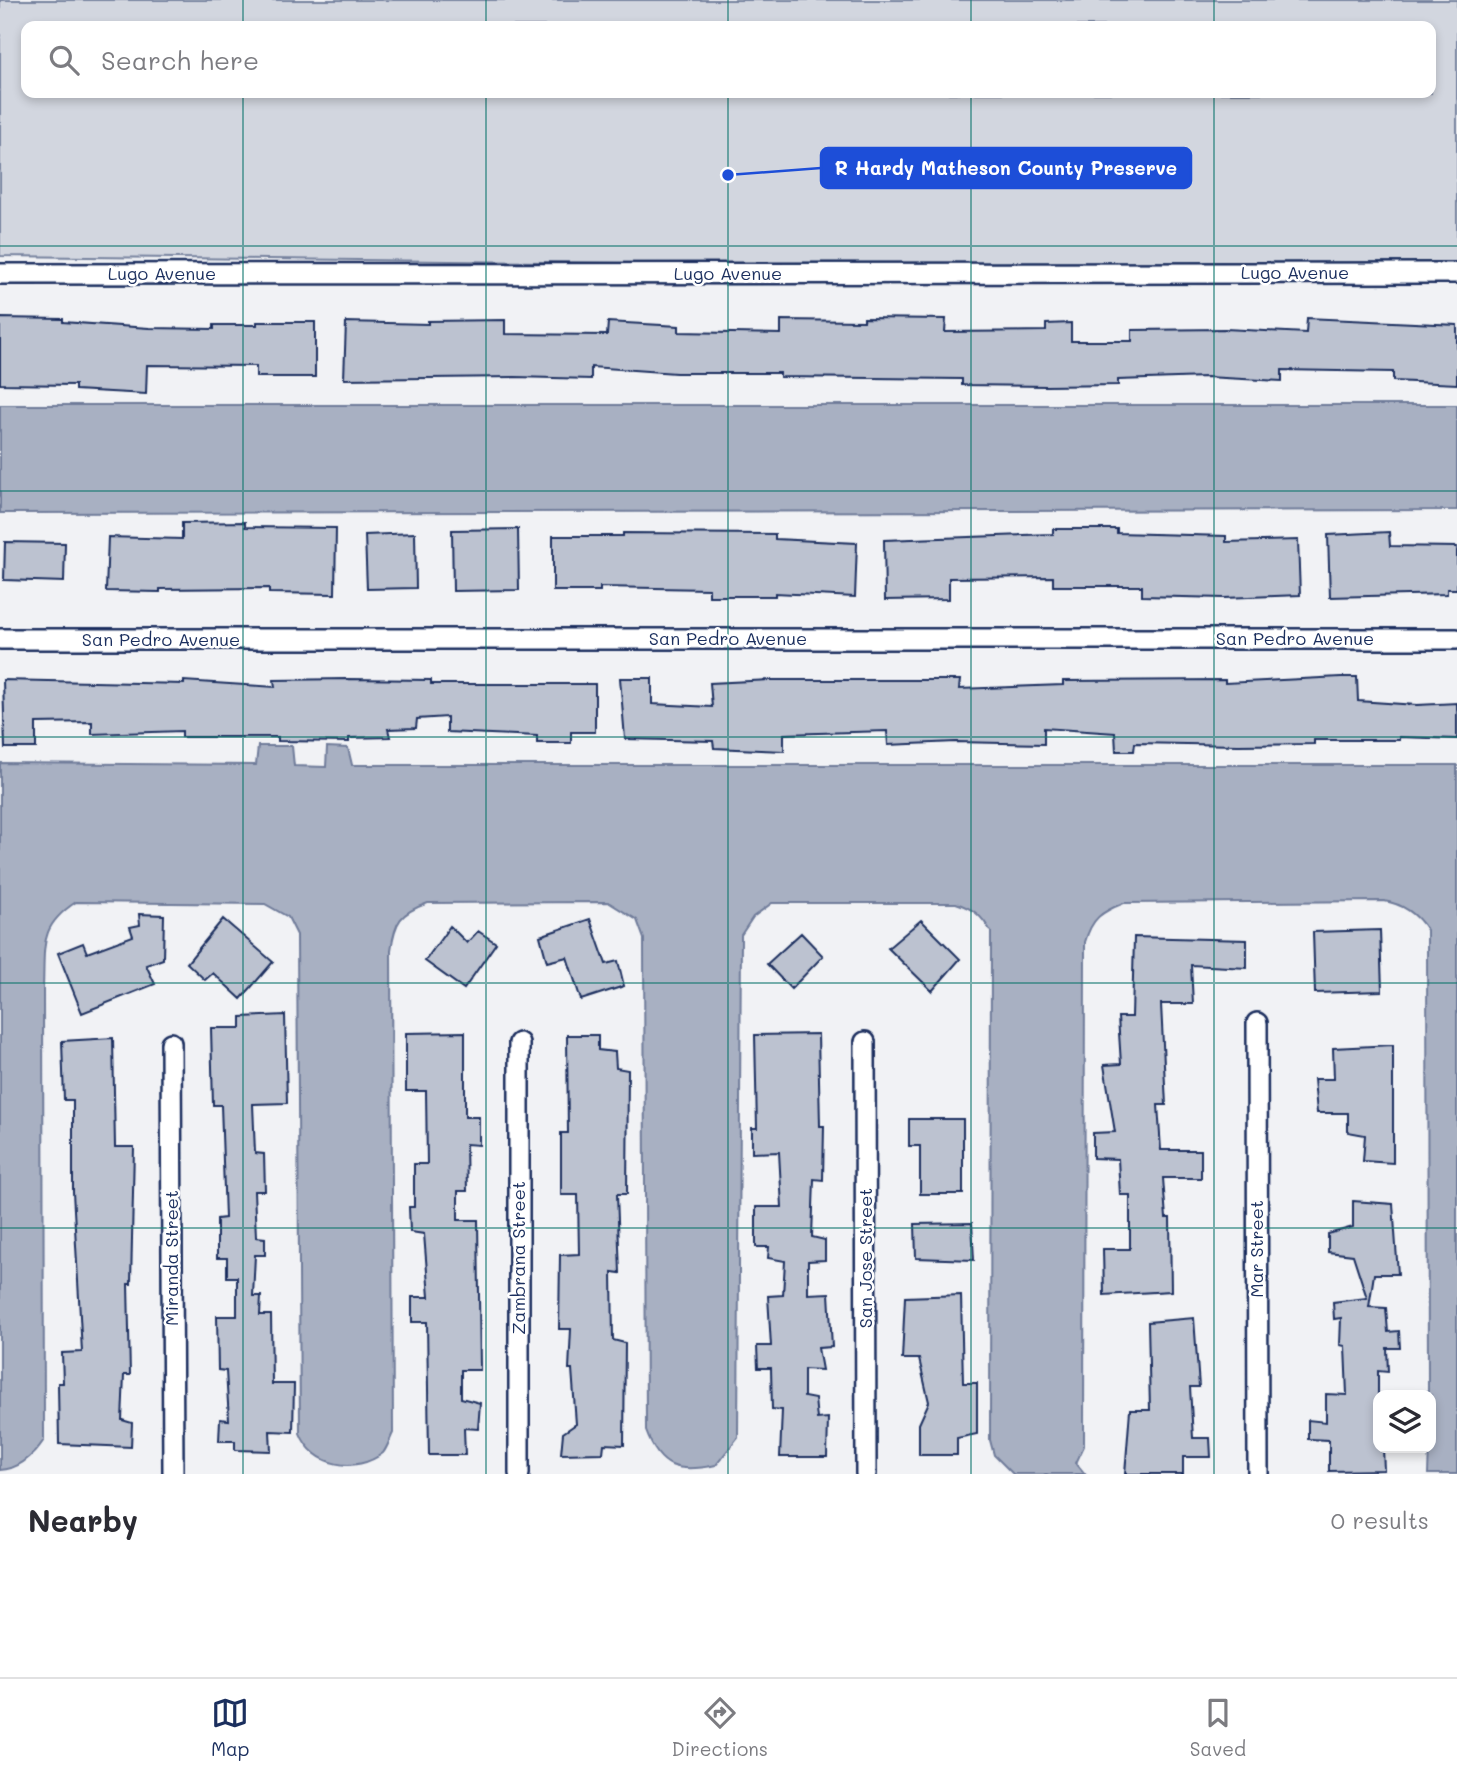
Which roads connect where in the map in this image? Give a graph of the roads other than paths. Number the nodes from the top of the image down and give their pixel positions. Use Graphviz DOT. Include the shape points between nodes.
graph roads {
  1 [pos="0,274"];
  2 [pos="1457,274"];
  3 [pos="0,639"];
  4 [pos="1457,639"];
  5 [pos="1257,1023"];
  6 [pos="865,1042"];
  7 [pos="171,1043"];
  8 [pos="519,1043"];
  9 [pos="173,1474"];
  10 [pos="519,1474"];
  11 [pos="866,1474"];
  12 [pos="1258,1474"];
  1 -- 2 [label="street, Lugo Avenue"];
  3 -- 4 [label="street, San Pedro Avenue"];
  5 -- 12 [label="street, Mar Street"];
  6 -- 11 [label="street, San Jose Street"];
  7 -- 9 [label="street, Miranda Street"];
  8 -- 10 [label="street, Zambrana Street"];
}
